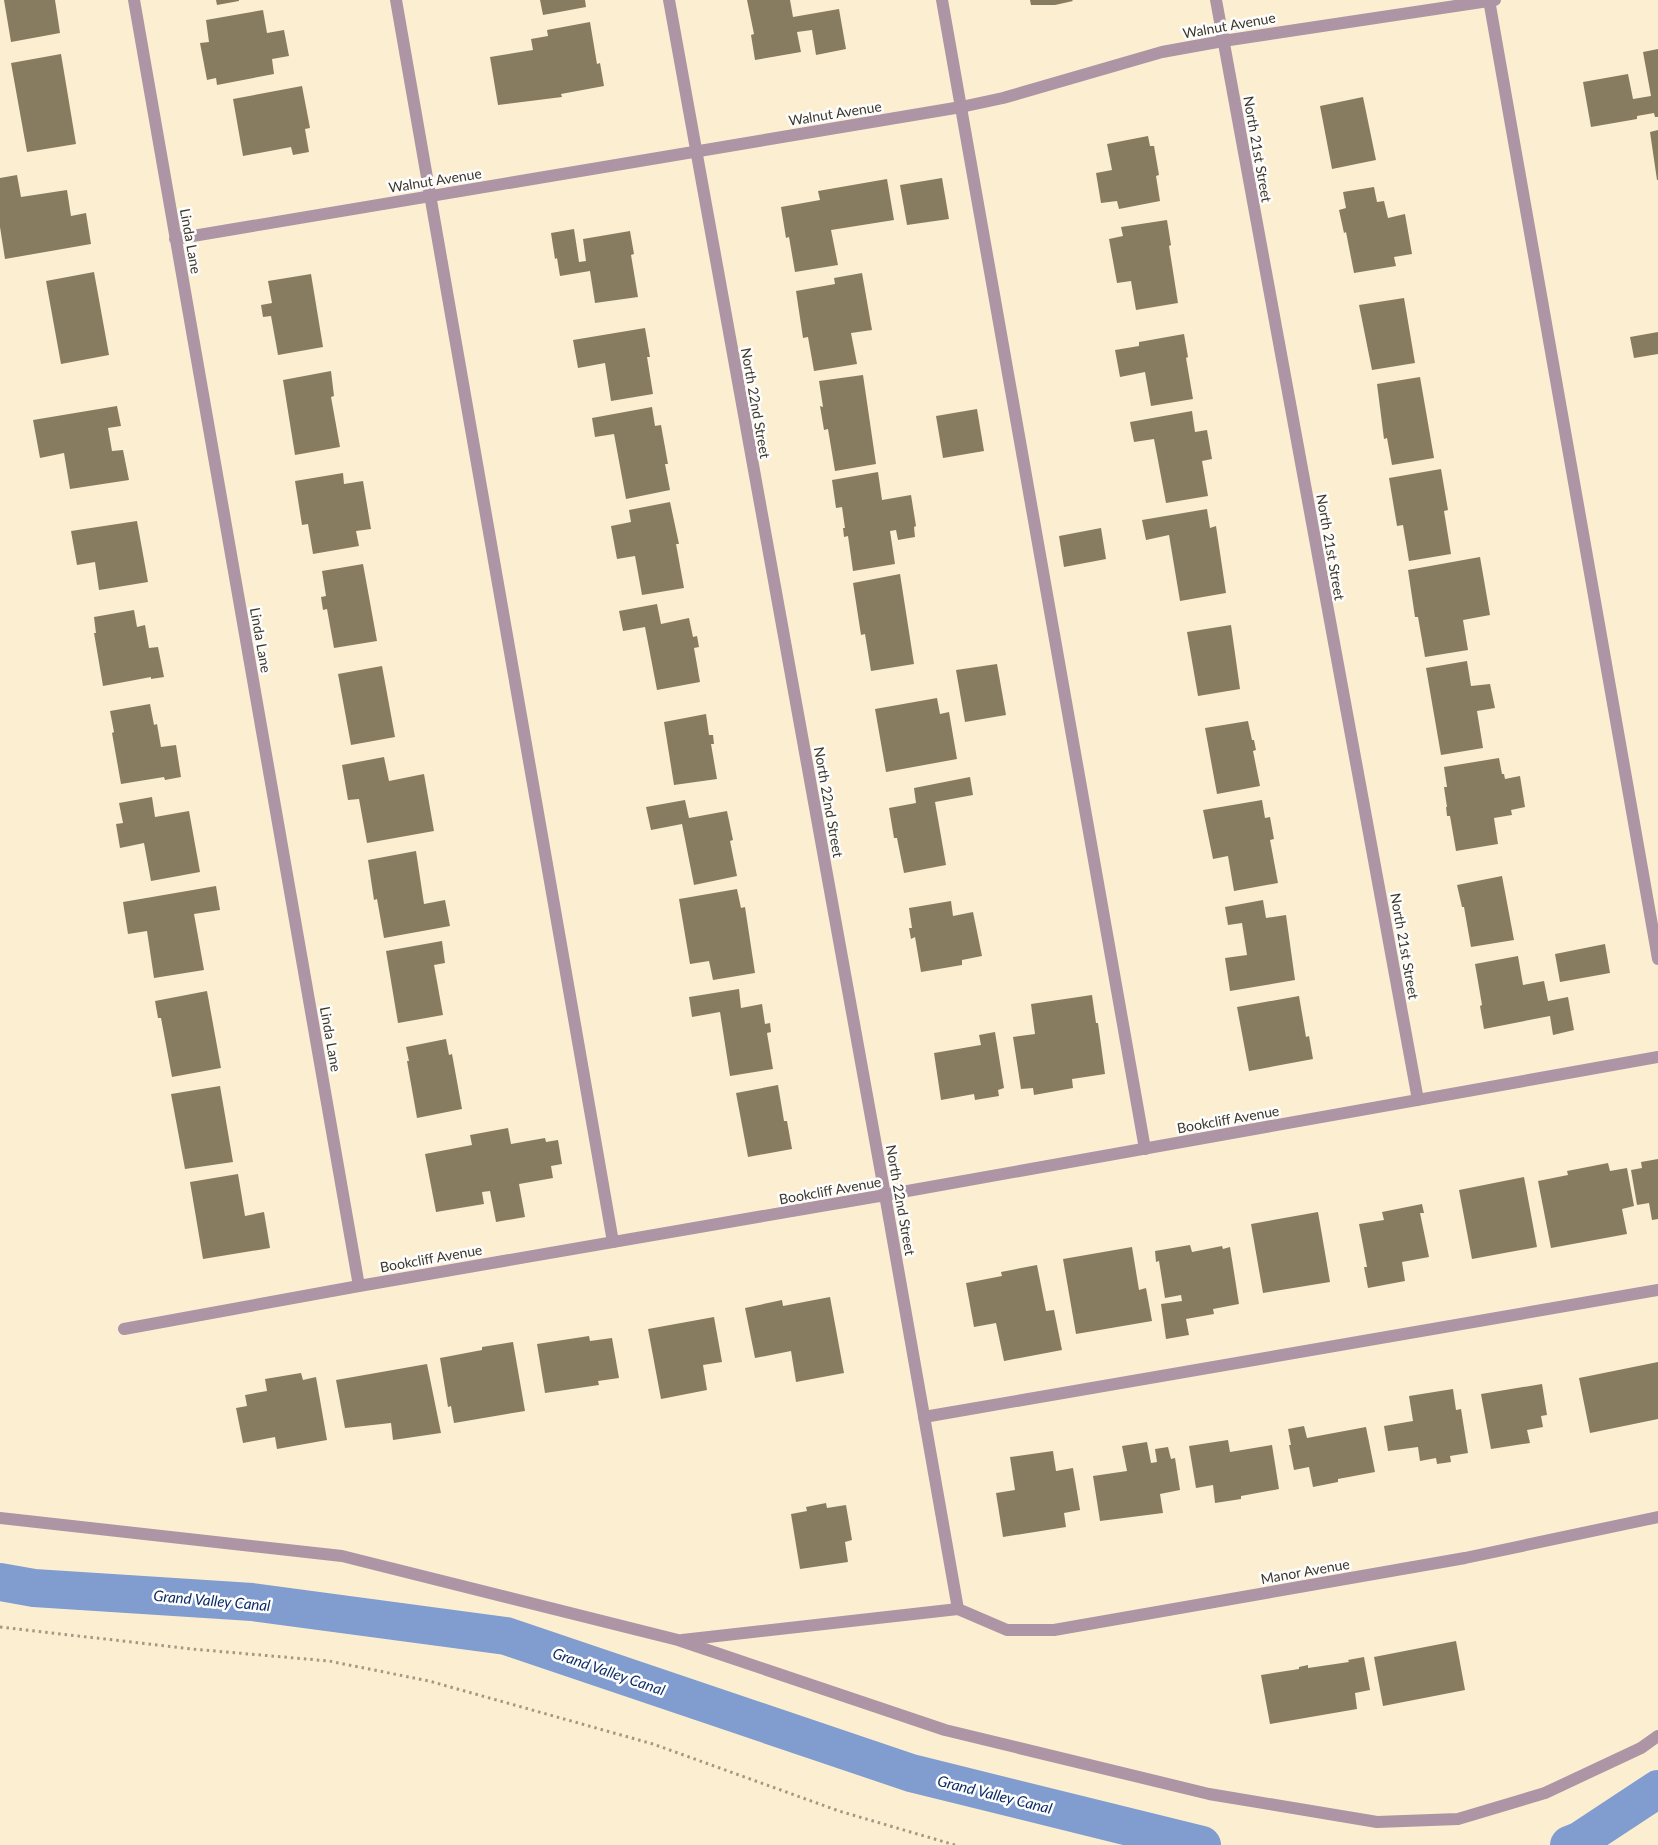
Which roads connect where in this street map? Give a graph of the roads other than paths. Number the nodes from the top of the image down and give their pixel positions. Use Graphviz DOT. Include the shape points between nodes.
graph roads {
  1 [pos="134,0"];
  2 [pos="396,0"];
  3 [pos="669,0"];
  4 [pos="942,0"];
  5 [pos="1216,0"];
  6 [pos="1491,0"];
  7 [pos="1223,40"];
  8 [pos="961,107"];
  9 [pos="695,152"];
  10 [pos="431,196"];
  11 [pos="175,238"];
  12 [pos="1658,959"];
  13 [pos="1658,1057"];
  14 [pos="1418,1100"];
  15 [pos="1145,1149"];
  16 [pos="885,1195"];
  17 [pos="613,1242"];
  18 [pos="359,1286"];
  19 [pos="1658,1290"];
  20 [pos="124,1329"];
  21 [pos="924,1417"];
  22 [pos="1658,1517"];
  23 [pos="0,1518"];
  24 [pos="958,1609"];
  25 [pos="678,1640"];
  26 [pos="1658,1736"];
  1 -- 11 [label="street, Linda Lane"];
  2 -- 10 [label="street"];
  3 -- 9 [label="street, North 22nd Street"];
  4 -- 8 [label="street"];
  5 -- 7 [label="street, North 21st Street"];
  6 -- 7 [label="street, Walnut Avenue"];
  6 -- 12 [label="street"];
  7 -- 8 [label="street, Walnut Avenue" via="1162,52"];
  7 -- 14 [label="street, North 21st Street"];
  8 -- 9 [label="street, Walnut Avenue"];
  8 -- 15 [label="street"];
  9 -- 10 [label="street, Walnut Avenue"];
  9 -- 16 [label="street, North 22nd Street"];
  10 -- 11 [label="street, Walnut Avenue"];
  10 -- 17 [label="street"];
  11 -- 18 [label="street, Linda Lane"];
  13 -- 14 [label="street, Bookcliff Avenue"];
  14 -- 15 [label="street, Bookcliff Avenue"];
  15 -- 16 [label="street, Bookcliff Avenue"];
  16 -- 17 [label="street, Bookcliff Avenue"];
  16 -- 21 [label="street, North 22nd Street"];
  17 -- 18 [label="street, Bookcliff Avenue"];
  18 -- 20 [label="street, Bookcliff Avenue"];
  19 -- 21 [label="street"];
  21 -- 24 [label="street, North 22nd Street"];
  22 -- 24 [label="street, Manor Avenue" via="1465,1558 1054,1630 1007,1630"];
  23 -- 25 [label="street" via="342,1556"];
  24 -- 25 [label="street"];
  25 -- 26 [label="street" via="945,1730 1209,1794 1377,1822 1458,1819 1545,1793 1641,1748"];
}
